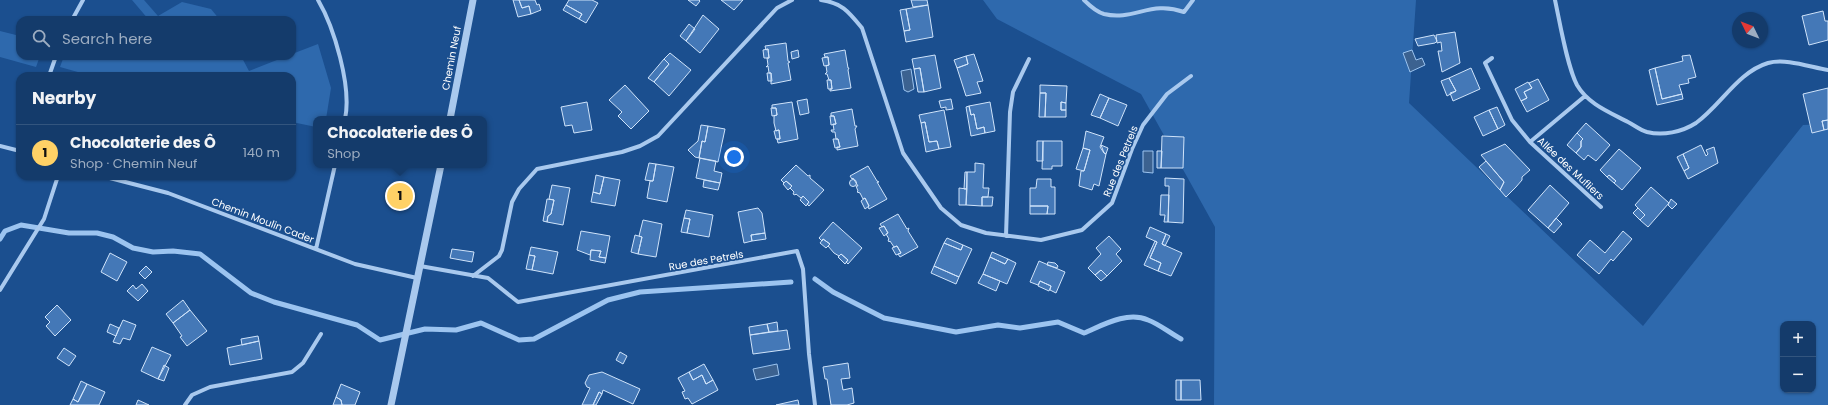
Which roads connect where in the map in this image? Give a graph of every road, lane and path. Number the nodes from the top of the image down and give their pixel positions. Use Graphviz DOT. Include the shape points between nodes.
graph roads {
  1 [pos="83,0"];
  2 [pos="318,0"];
  3 [pos="473,0"];
  4 [pos="792,0"];
  5 [pos="821,0"];
  6 [pos="1084,0"];
  7 [pos="1193,0"];
  8 [pos="1555,0"];
  9 [pos="74,16"];
  10 [pos="1492,58"];
  11 [pos="1028,59"];
  12 [pos="55,60"];
  13 [pos="1828,70"];
  14 [pos="50,72"];
  15 [pos="1191,76"];
  16 [pos="1585,96"];
  17 [pos="345,116"];
  18 [pos="451,116"];
  19 [pos="1530,142"];
  20 [pos="0,146"];
  21 [pos="16,150"];
  22 [pos="334,168"];
  23 [pos="440,168"];
  24 [pos="57,180"];
  25 [pos="118,180"];
  26 [pos="1601,207"];
  27 [pos="1006,236"];
  28 [pos="316,249"];
  29 [pos="420,266"];
  30 [pos="472,276"];
  31 [pos="417,278"];
  32 [pos="0,290"];
  33 [pos="321,334"];
  34 [pos="185,405"];
  35 [pos="391,405"];
  36 [pos="815,405"];
  1 -- 9 [label="street"];
  2 -- 17 [label="street" via="338,50 345,90"];
  3 -- 18 [label="street, Chemin Neuf"];
  4 -- 30 [label="street" via="777,8 658,136 622,152 537,169 519,189 512,202 499,256"];
  5 -- 27 [label="street, Rue des Petrels" via="835,2 848,11 862,28 903,153 941,208 961,226"];
  6 -- 7 [label="street" via="1104,14 1121,15 1161,5 1184,12"];
  8 -- 16 [label="street" via="1573,74"];
  10 -- 19 [label="street, Allée des Mufliers" via="1485,63 1512,120"];
  11 -- 27 [label="street" via="1013,92 1010,112"];
  12 -- 14 [label="street"];
  13 -- 16 [label="street" via="1782,62 1759,67 1749,72 1696,122 1672,132 1646,132 1598,106"];
  15 -- 27 [label="street, Rue des Petrels" via="1167,94 1143,125 1112,203 1082,230 1041,240"];
  16 -- 19 [label="street, Allée des Mufliers"];
  19 -- 26 [label="street, Allée des Mufliers"];
  20 -- 21 [label="street"];
  22 -- 28 [label="street"];
  23 -- 29 [label="street"];
  24 -- 32 [label="street" via="44,219"];
  25 -- 28 [label="street, Chemin Moulin Cader" via="168,193"];
  28 -- 31 [label="street, Chemin Moulin Cader" via="355,264"];
  29 -- 30 [label="street, Rue des Petrels"];
  29 -- 31 [label="street"];
  30 -- 36 [label="street, Rue des Petrels" via="488,278 518,302 797,251 803,269"];
  31 -- 35 [label="street"];
  33 -- 34 [label="street" via="303,363 292,372 210,386 192,395"];
}
